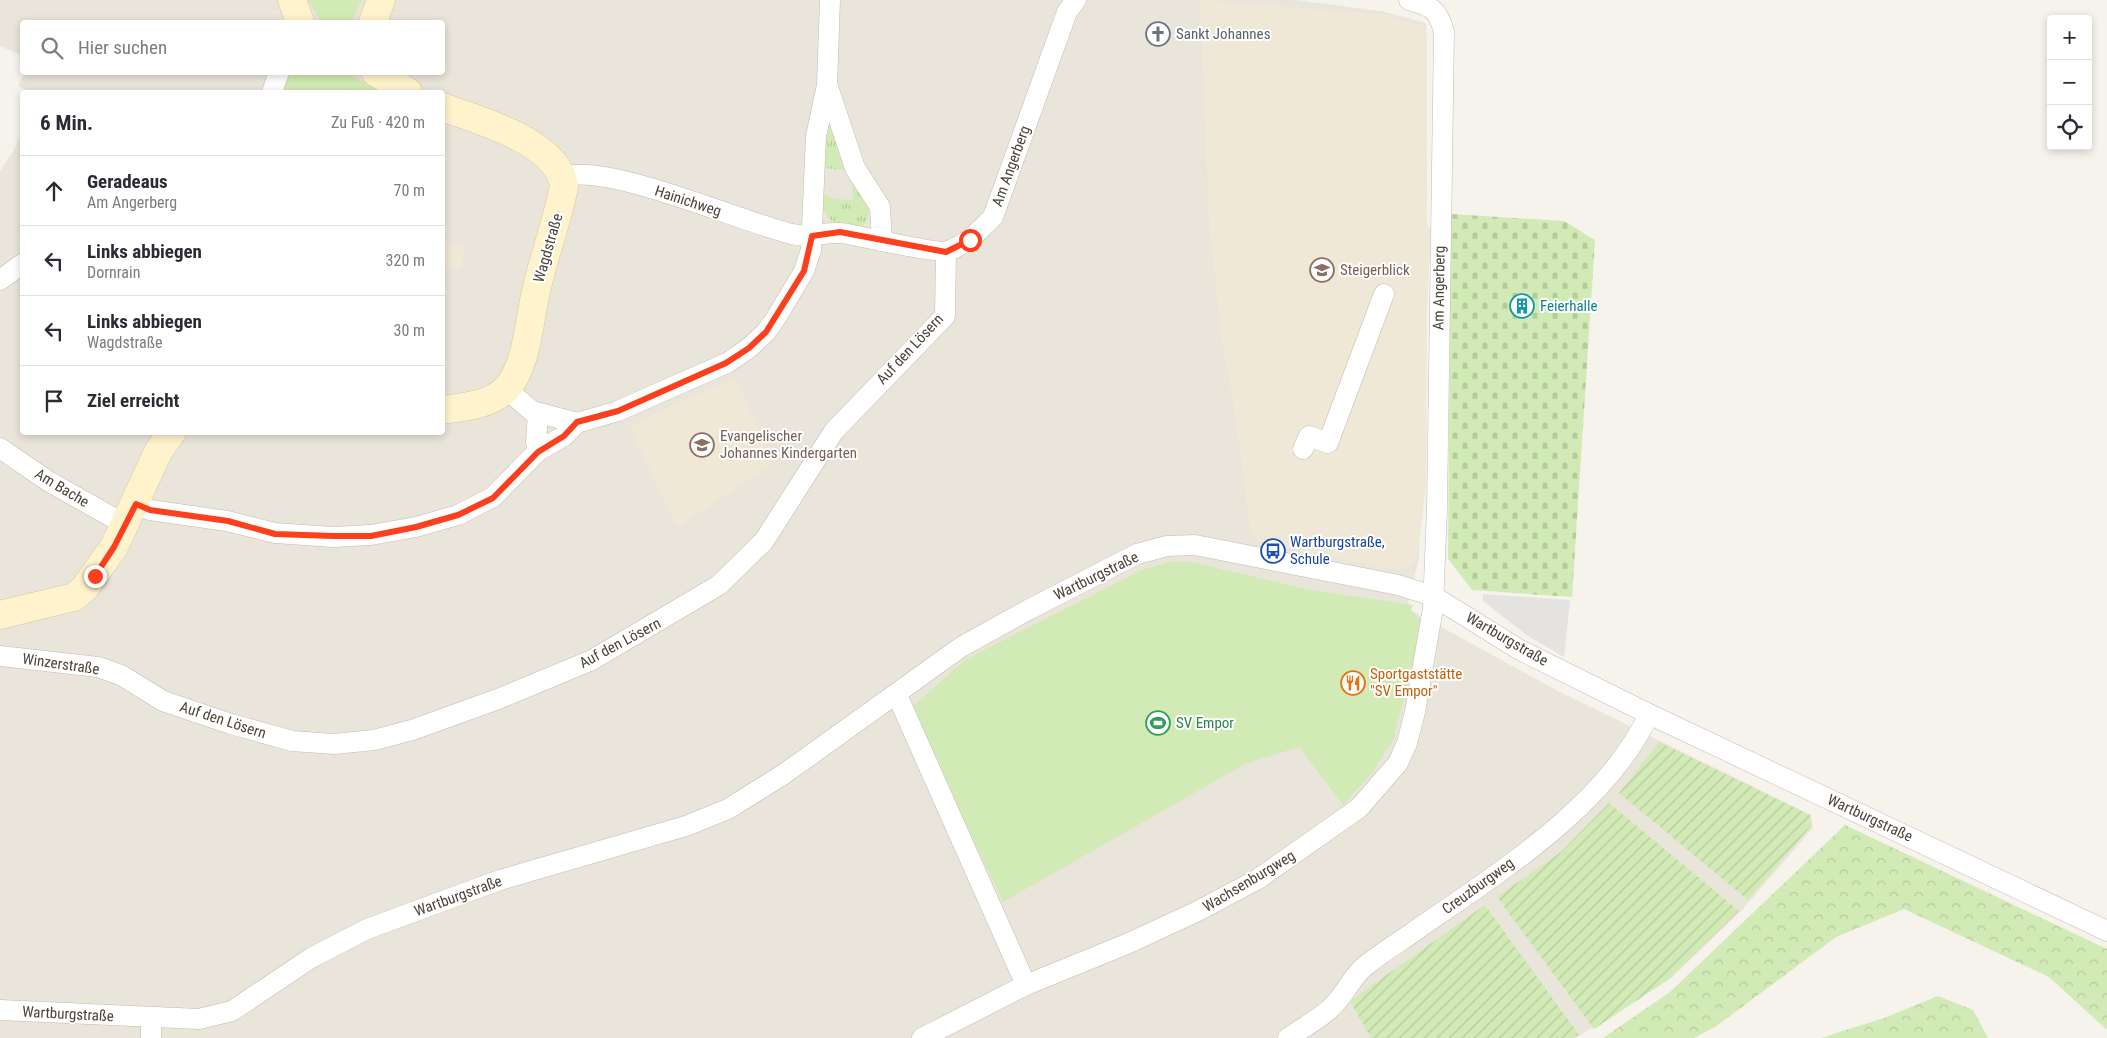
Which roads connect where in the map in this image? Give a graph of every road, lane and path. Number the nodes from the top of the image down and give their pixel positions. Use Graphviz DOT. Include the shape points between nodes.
graph roads {
  1 [pos="292,0"];
  2 [pos="382,0"];
  3 [pos="1076,0"];
  4 [pos="1409,0"];
  5 [pos="826,2"];
  6 [pos="299,20"];
  7 [pos="374,20"];
  8 [pos="278,75"];
  9 [pos="380,75"];
  10 [pos="827,85"];
  11 [pos="273,90"];
  12 [pos="405,90"];
  13 [pos="445,108"];
  14 [pos="563,177"];
  15 [pos="812,236"];
  16 [pos="882,241"];
  17 [pos="946,252"];
  18 [pos="20,265"];
  19 [pos="0,280"];
  20 [pos="1384,294"];
  21 [pos="506,389"];
  22 [pos="445,410"];
  23 [pos="538,413"];
  24 [pos="577,422"];
  25 [pos="170,435"];
  26 [pos="0,448"];
  27 [pos="1304,449"];
  28 [pos="538,452"];
  29 [pos="131,514"];
  30 [pos="1433,596"];
  31 [pos="0,615"];
  32 [pos="0,656"];
  33 [pos="121,676"];
  34 [pos="897,695"];
  35 [pos="1649,714"];
  36 [pos="2107,931"];
  37 [pos="1026,985"];
  38 [pos="0,1010"];
  39 [pos="151,1028"];
  40 [pos="922,1038"];
  41 [pos="1288,1038"];
  1 -- 6 [label="street"];
  2 -- 7 [label="street"];
  3 -- 17 [label="street, Am Angerberg" via="1067,12 993,217 970,240"];
  4 -- 30 [label="street, Am Angerberg" via="1428,5 1440,16 1444,32"];
  5 -- 10 [label="street"];
  8 -- 11 [label="street"];
  9 -- 12 [label="street"];
  10 -- 15 [label="street" via="816,136"];
  10 -- 16 [label="street" via="855,168 880,207"];
  13 -- 14 [label="street" via="524,139 551,161"];
  14 -- 15 [label="street, Hainichweg" via="574,173 591,174 634,184 794,235"];
  14 -- 21 [label="street, Wagdstraße" via="560,205 537,285 519,370"];
  15 -- 16 [label="street" via="840,232"];
  15 -- 24 [label="street" via="804,271 766,332 749,348 726,363 618,411"];
  16 -- 17 [label="street"];
  17 -- 33 [label="street, Auf den Lösern" via="945,316 834,430 764,541 719,585 592,660 412,730 374,740 334,744 292,741 231,724 163,701"];
  18 -- 19 [label="street"];
  20 -- 27 [label="street" via="1328,443 1309,436"];
  21 -- 22 [label="street, Wagdstraße" via="488,400"];
  21 -- 23 [label="street"];
  23 -- 24 [label="street"];
  23 -- 28 [label="street"];
  24 -- 28 [label="street, Am Bache" via="564,436"];
  25 -- 29 [label="street" via="158,452"];
  26 -- 29 [label="street, Am Bache" via="48,481"];
  28 -- 29 [label="street, Am Bache" via="493,498 458,515 371,536 275,534 228,521 150,510"];
  29 -- 31 [label="street" via="95,576 74,597"];
  30 -- 34 [label="street, Wartburgstraße" via="1398,585 1194,545 1167,546 1137,554 1028,610 961,647"];
  30 -- 35 [label="street, Wartburgstraße" via="1520,650"];
  30 -- 37 [label="street, Wachsenburgweg" via="1434,608 1423,671 1407,742 1398,763 1359,808 1258,879 1129,943"];
  32 -- 33 [label="street, Winzerstraße" via="98,667"];
  34 -- 37 [label="street"];
  34 -- 39 [label="street, Wartburgstraße" via="728,809 686,826 500,880 367,929 312,958 232,1011"];
  35 -- 36 [label="street, Wartburgstraße"];
  35 -- 41 [label="street, Creuzburgweg" via="1626,753 1578,809 1480,885 1364,967 1339,999"];
  37 -- 40 [label="street, Wachsenburgweg"];
  38 -- 39 [label="street, Wartburgstraße"];
}
